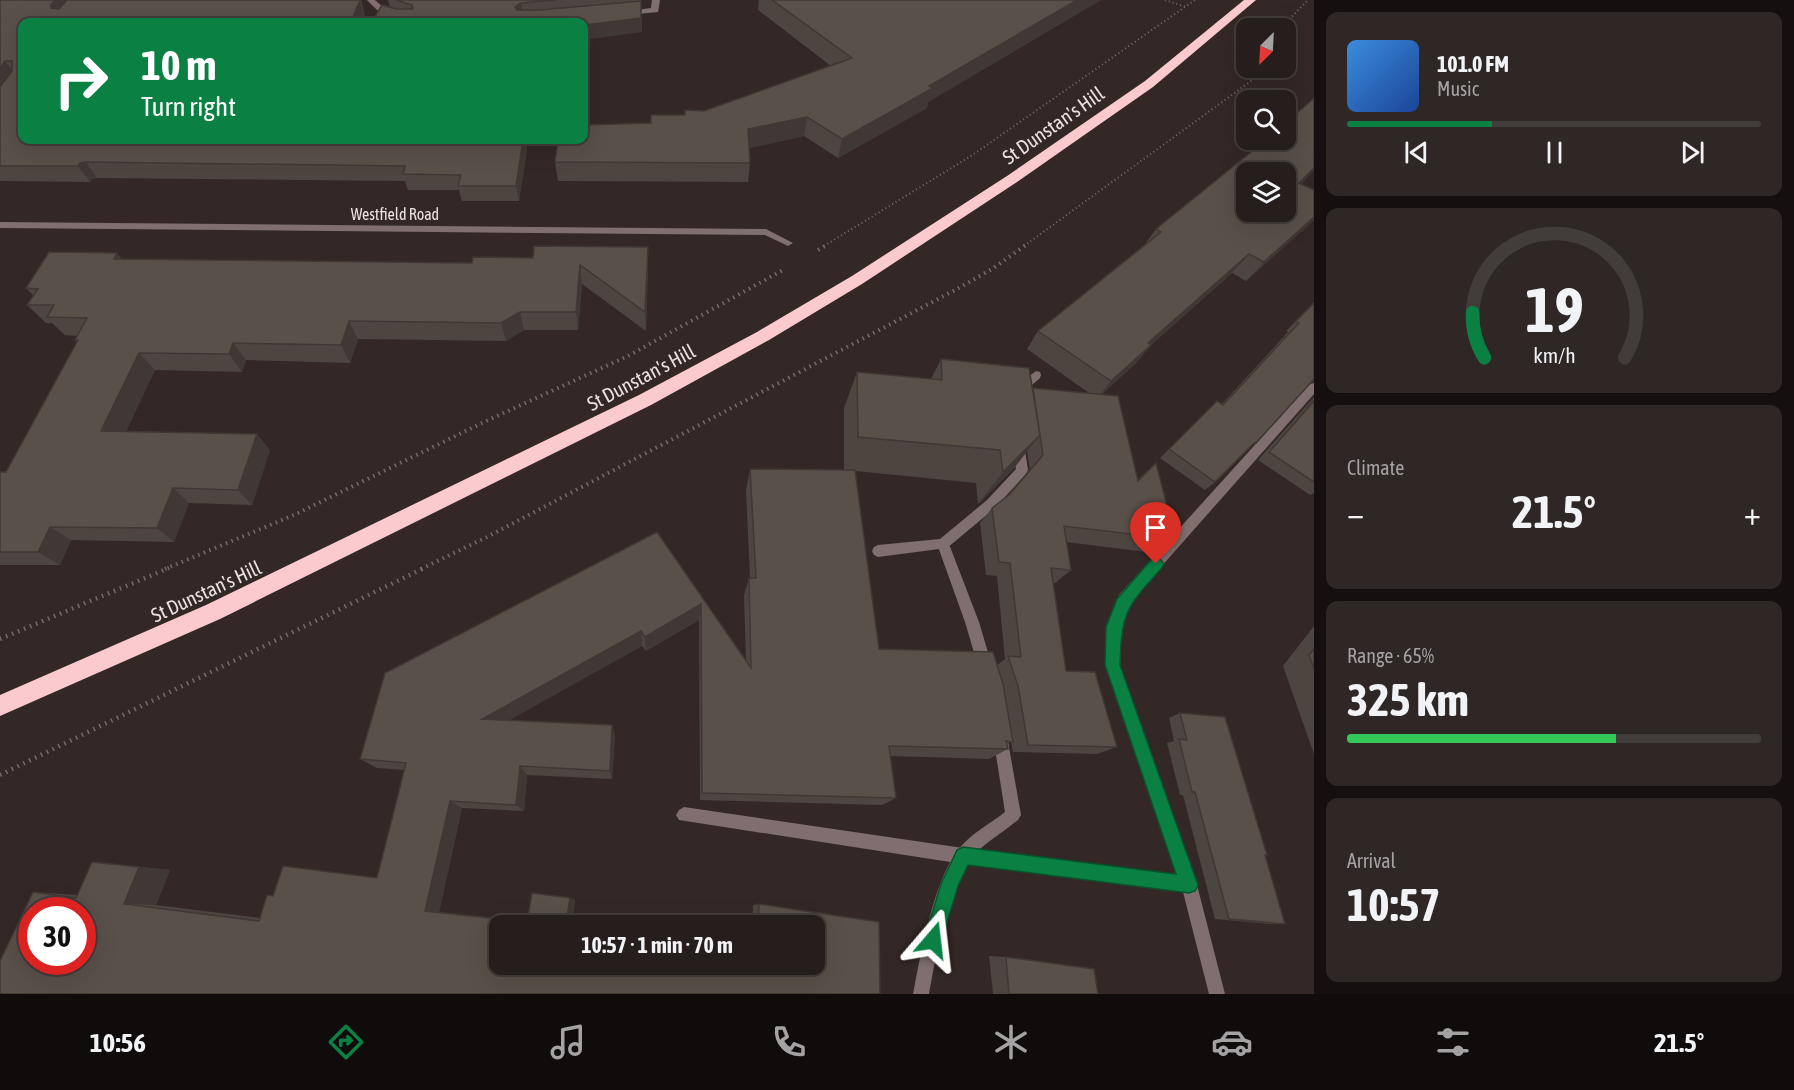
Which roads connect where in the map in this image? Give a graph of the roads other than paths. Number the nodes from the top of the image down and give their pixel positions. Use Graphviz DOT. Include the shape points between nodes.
graph roads {
  1 [pos="371,0"];
  2 [pos="656,0"];
  3 [pos="1251,0"];
  4 [pos="622,13"];
  5 [pos="391,18"];
  6 [pos="0,225"];
  7 [pos="788,243"];
  8 [pos="1036,375"];
  9 [pos="1314,387"];
  10 [pos="1012,396"];
  11 [pos="1016,427"];
  12 [pos="943,544"];
  13 [pos="878,551"];
  14 [pos="988,675"];
  15 [pos="0,706"];
  16 [pos="999,726"];
  17 [pos="684,815"];
  18 [pos="963,856"];
  19 [pos="1189,885"];
  20 [pos="921,994"];
  21 [pos="1217,994"];
  1 -- 5 [label="street"];
  2 -- 4 [label="street" via="655,10"];
  3 -- 15 [label="highway, St Dunstan's Hill" via="1149,84 1012,179 763,336 645,400 213,612"];
  6 -- 7 [label="street, Westfield Road" via="766,232"];
  8 -- 10 [label="street"];
  9 -- 19 [label="street" via="1124,599 1114,627 1112,665"];
  11 -- 12 [label="street" via="1022,470 992,504"];
  12 -- 13 [label="street"];
  12 -- 14 [label="street"];
  16 -- 18 [label="street" via="1013,815"];
  17 -- 18 [label="street"];
  18 -- 19 [label="street"];
  18 -- 20 [label="street" via="950,884"];
  19 -- 21 [label="street"];
}
